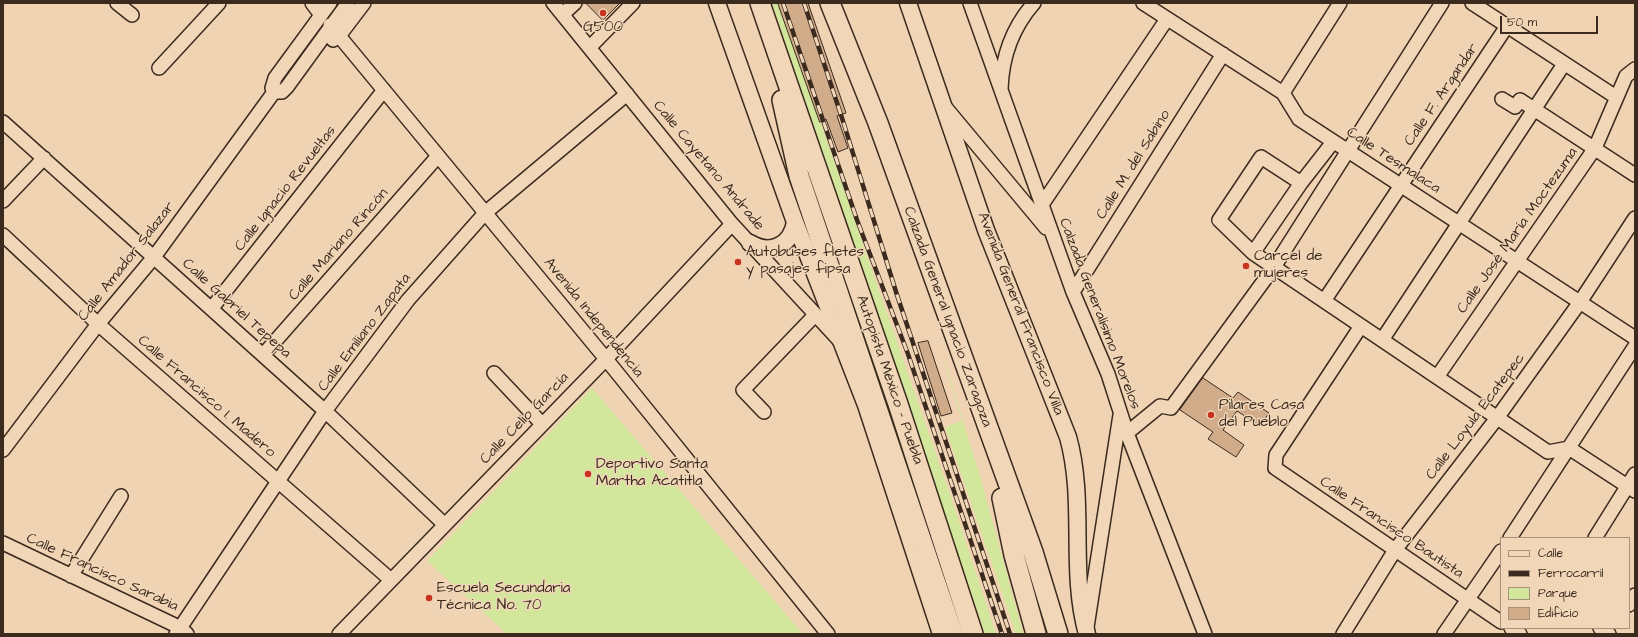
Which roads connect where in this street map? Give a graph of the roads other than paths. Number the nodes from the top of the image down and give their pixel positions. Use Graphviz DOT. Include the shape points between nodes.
graph roads {
  1 [pos="117,3"];
  2 [pos="219,3"];
  3 [pos="312,3"];
  4 [pos="330,3"];
  5 [pos="348,3"];
  6 [pos="364,3"];
  7 [pos="553,3"];
  8 [pos="575,3"];
  9 [pos="633,3"];
  10 [pos="717,3"];
  11 [pos="830,3"];
  12 [pos="908,3"];
  13 [pos="1034,3"];
  14 [pos="1143,3"];
  15 [pos="1340,3"];
  16 [pos="1442,3"];
  17 [pos="1472,3"];
  18 [pos="973,5"];
  19 [pos="762,8"];
  20 [pos="563,14"];
  21 [pos="132,15"];
  22 [pos="321,15"];
  23 [pos="1167,19"];
  24 [pos="330,25"];
  25 [pos="1507,26"];
  26 [pos="339,36"];
  27 [pos="301,42"];
  28 [pos="590,47"];
  29 [pos="314,51"];
  30 [pos="1223,54"];
  31 [pos="1564,64"];
  32 [pos="159,68"];
  33 [pos="1635,69"];
  34 [pos="384,90"];
  35 [pos="274,92"];
  36 [pos="1283,93"];
  37 [pos="627,94"];
  38 [pos="1001,94"];
  39 [pos="1616,97"];
  40 [pos="1502,99"];
  41 [pos="941,102"];
  42 [pos="1535,110"];
  43 [pos="3,122"];
  44 [pos="1333,142"];
  45 [pos="1595,148"];
  46 [pos="1348,151"];
  47 [pos="438,156"];
  48 [pos="44,158"];
  49 [pos="1635,175"];
  50 [pos="1301,182"];
  51 [pos="1401,186"];
  52 [pos="3,201"];
  53 [pos="1041,206"];
  54 [pos="485,212"];
  55 [pos="1635,218"];
  56 [pos="795,222"];
  57 [pos="1459,223"];
  58 [pos="732,224"];
  59 [pos="3,235"];
  60 [pos="1052,236"];
  61 [pos="750,243"];
  62 [pos="1253,253"];
  63 [pos="154,257"];
  64 [pos="1517,261"];
  65 [pos="1274,267"];
  66 [pos="1073,292"];
  67 [pos="1324,301"];
  68 [pos="1580,302"];
  69 [pos="212,308"];
  70 [pos="815,314"];
  71 [pos="98,324"];
  72 [pos="1361,326"];
  73 [pos="1635,338"];
  74 [pos="1382,340"];
  75 [pos="843,345"];
  76 [pos="1635,346"];
  77 [pos="264,355"];
  78 [pos="606,359"];
  79 [pos="494,373"];
  80 [pos="1437,377"];
  81 [pos="868,383"];
  82 [pos="325,411"];
  83 [pos="1120,411"];
  84 [pos="764,412"];
  85 [pos="1497,418"];
  86 [pos="542,424"];
  87 [pos="988,431"];
  88 [pos="1127,433"];
  89 [pos="1569,448"];
  90 [pos="3,450"];
  91 [pos="1635,474"];
  92 [pos="277,482"];
  93 [pos="1631,489"];
  94 [pos="121,496"];
  95 [pos="444,524"];
  96 [pos="1511,537"];
  97 [pos="1596,537"];
  98 [pos="3,542"];
  99 [pos="1395,550"];
  100 [pos="1499,559"];
  101 [pos="71,576"];
  102 [pos="391,580"];
  103 [pos="1468,601"];
  104 [pos="1500,621"];
  105 [pos="181,632"];
  106 [pos="1087,633"];
  107 [pos="338,634"];
  108 [pos="828,634"];
  109 [pos="941,634"];
  110 [pos="953,634"];
  111 [pos="973,634"];
  112 [pos="1036,634"];
  113 [pos="1058,634"];
  114 [pos="1205,634"];
  115 [pos="1343,634"];
  116 [pos="1444,634"];
  1 -- 21 [label="street"];
  2 -- 32 [label="street"];
  3 -- 22 [label="street"];
  4 -- 22 [label="street, Calle Amador Salazar"];
  5 -- 24 [label="street, Calle Amador Salazar"];
  6 -- 26 [label="street, Calle Amador Salazar"];
  7 -- 20 [label="street, Calle Cayetano Andrade"];
  8 -- 20 [label="street"];
  9 -- 28 [label="street"];
  10 -- 56 [label="main road"];
  11 -- 87 [label="highway, Calzada General Ignacio Zaragoza" via="878,123"];
  12 -- 41 [label="main road, Avenida General Francisco Villa"];
  13 -- 38 [label="street" via="1018,26 1009,46 1003,67"];
  14 -- 23 [label="street, Calle Tesmalaca"];
  15 -- 36 [label="street"];
  16 -- 46 [label="street"];
  17 -- 25 [label="street"];
  18 -- 38 [label="street, Calzada Generalísimo Morelos"];
  19 -- 81 [label="highway" via="799,176"];
  19 -- 111 [label="highway, Autopista México - Puebla" via="898,404"];
  20 -- 28 [label="street, Calle Cayetano Andrade"];
  22 -- 27 [label="street, Calle Amador Salazar"];
  23 -- 30 [label="street, Calle Tesmalaca"];
  23 -- 53 [label="street"];
  24 -- 26 [label="street, Avenida Independencia"];
  24 -- 27 [label="street, Calle Amador Salazar"];
  24 -- 29 [label="street, Calle Amador Salazar"];
  25 -- 31 [label="street"];
  25 -- 51 [label="street, Calle F. Argandar"];
  26 -- 29 [label="street, Calle Amador Salazar"];
  26 -- 34 [label="street, Avenida Independencia"];
  27 -- 35 [label="street, Calle Amador Salazar" via="275,78 272,88"];
  28 -- 37 [label="street, Calle Cayetano Andrade"];
  29 -- 35 [label="street, Calle Amador Salazar" via="287,87 282,92"];
  30 -- 36 [label="street, Calle Tesmalaca"];
  30 -- 66 [label="street, Calle M. del Sabino"];
  31 -- 39 [label="street"];
  31 -- 42 [label="street"];
  33 -- 39 [label="street, Calle José María Moctezuma" via="1626,76"];
  34 -- 47 [label="street, Avenida Independencia"];
  34 -- 69 [label="street, Calle Ignacio Revueltas"];
  35 -- 63 [label="street, Calle Amador Salazar"];
  36 -- 44 [label="street, Calle Tesmalaca" via="1298,119"];
  37 -- 54 [label="street, Calle Emiliano Zapata"];
  37 -- 58 [label="street, Calle Cayetano Andrade"];
  38 -- 53 [label="street, Calzada Generalísimo Morelos"];
  39 -- 45 [label="street, Calle José María Moctezuma"];
  40 -- 42 [label="street" via="1515,107 1520,100"];
  41 -- 60 [label="street"];
  41 -- 106 [label="main road, Avenida General Francisco Villa" via="986,230 1068,437 1074,466 1081,605"];
  42 -- 45 [label="street"];
  42 -- 57 [label="street"];
  43 -- 48 [label="street, Calle Gabriel Tepepa"];
  44 -- 46 [label="street, Calle Tesmalaca"];
  44 -- 50 [label="street"];
  45 -- 49 [label="street"];
  45 -- 64 [label="street, Calle José María Moctezuma"];
  46 -- 51 [label="street, Calle Tesmalaca"];
  46 -- 65 [label="street"];
  47 -- 54 [label="street, Avenida Independencia"];
  47 -- 77 [label="street, Calle Mariano Rincón"];
  48 -- 52 [label="street"];
  48 -- 63 [label="street, Calle Gabriel Tepepa"];
  50 -- 62 [label="street"];
  50 -- 62 [label="street" via="1261,157 1219,220"];
  51 -- 57 [label="street, Calle Tesmalaca"];
  51 -- 67 [label="street, Calle F. Argandar"];
  53 -- 60 [label="street, Calzada Generalísimo Morelos"];
  54 -- 78 [label="street, Avenida Independencia"];
  54 -- 82 [label="street, Calle Emiliano Zapata" via="408,300"];
  55 -- 68 [label="street, Calle Loyula Ecatepec"];
  56 -- 61 [label="main road" via="788,240 778,247 764,249"];
  56 -- 75 [label="main road"];
  57 -- 64 [label="street, Calle Tesmalaca"];
  57 -- 74 [label="street"];
  58 -- 61 [label="street, Calle Cayetano Andrade"];
  58 -- 78 [label="street, Calle Celio García"];
  59 -- 71 [label="street, Calle Francisco I. Madero"];
  60 -- 66 [label="street, Calzada Generalísimo Morelos"];
  61 -- 70 [label="street, Calle Cayetano Andrade"];
  62 -- 65 [label="street"];
  63 -- 69 [label="street, Calle Gabriel Tepepa"];
  63 -- 71 [label="street, Calle Amador Salazar"];
  64 -- 68 [label="street, Calle Tesmalaca"];
  64 -- 80 [label="street, Calle José María Moctezuma"];
  65 -- 67 [label="street"];
  65 -- 88 [label="street" via="1170,408 1160,406"];
  66 -- 83 [label="street, Calzada Generalísimo Morelos" via="1108,374"];
  67 -- 72 [label="street"];
  68 -- 73 [label="street, Calle Tesmalaca"];
  68 -- 85 [label="street, Calle Loyula Ecatepec"];
  69 -- 77 [label="street, Calle Gabriel Tepepa"];
  70 -- 75 [label="street, Calle Cayetano Andrade"];
  70 -- 84 [label="street" via="743,390"];
  71 -- 90 [label="street, Calle Amador Salazar"];
  71 -- 92 [label="street, Calle Francisco I. Madero"];
  72 -- 74 [label="street"];
  72 -- 99 [label="street, Calle Francisco Bautista" via="1276,455 1275,468"];
  74 -- 80 [label="street"];
  75 -- 81 [label="highway"];
  75 -- 109 [label="main road" via="866,404"];
  76 -- 89 [label="street"];
  77 -- 82 [label="street, Calle Gabriel Tepepa"];
  78 -- 86 [label="street, Calle Celio García"];
  78 -- 108 [label="street, Avenida Independencia"];
  79 -- 86 [label="street"];
  80 -- 85 [label="street"];
  81 -- 110 [label="highway"];
  82 -- 92 [label="street, Calle Emiliano Zapata"];
  82 -- 95 [label="street, Calle Gabriel Tepepa"];
  83 -- 88 [label="street, Calzada Generalísimo Morelos"];
  83 -- 106 [label="street"];
  85 -- 89 [label="street" via="1548,452"];
  85 -- 99 [label="street, Calle Loyula Ecatepec"];
  86 -- 95 [label="street, Calle Celio García"];
  87 -- 112 [label="highway" via="1014,554"];
  87 -- 113 [label="highway, Calzada General Ignacio Zaragoza" via="1033,552"];
  88 -- 114 [label="street, Calzada Generalísimo Morelos"];
  89 -- 93 [label="street"];
  89 -- 96 [label="street"];
  91 -- 93 [label="street"];
  92 -- 102 [label="street, Calle Francisco I. Madero"];
  92 -- 105 [label="street, Calle Emiliano Zapata"];
  93 -- 97 [label="street"];
  94 -- 101 [label="street"];
  95 -- 102 [label="street, Calle Celio García"];
  98 -- 101 [label="street, Calle Francisco Sarabia"];
  99 -- 103 [label="street, Calle Francisco Bautista"];
  99 -- 115 [label="street, Calle Loyula Ecatepec"];
  100 -- 103 [label="street"];
  101 -- 105 [label="street, Calle Francisco Sarabia"];
  102 -- 107 [label="street, Calle Celio García"];
  103 -- 104 [label="street, Calle Francisco Bautista"];
  103 -- 116 [label="street"];
}
